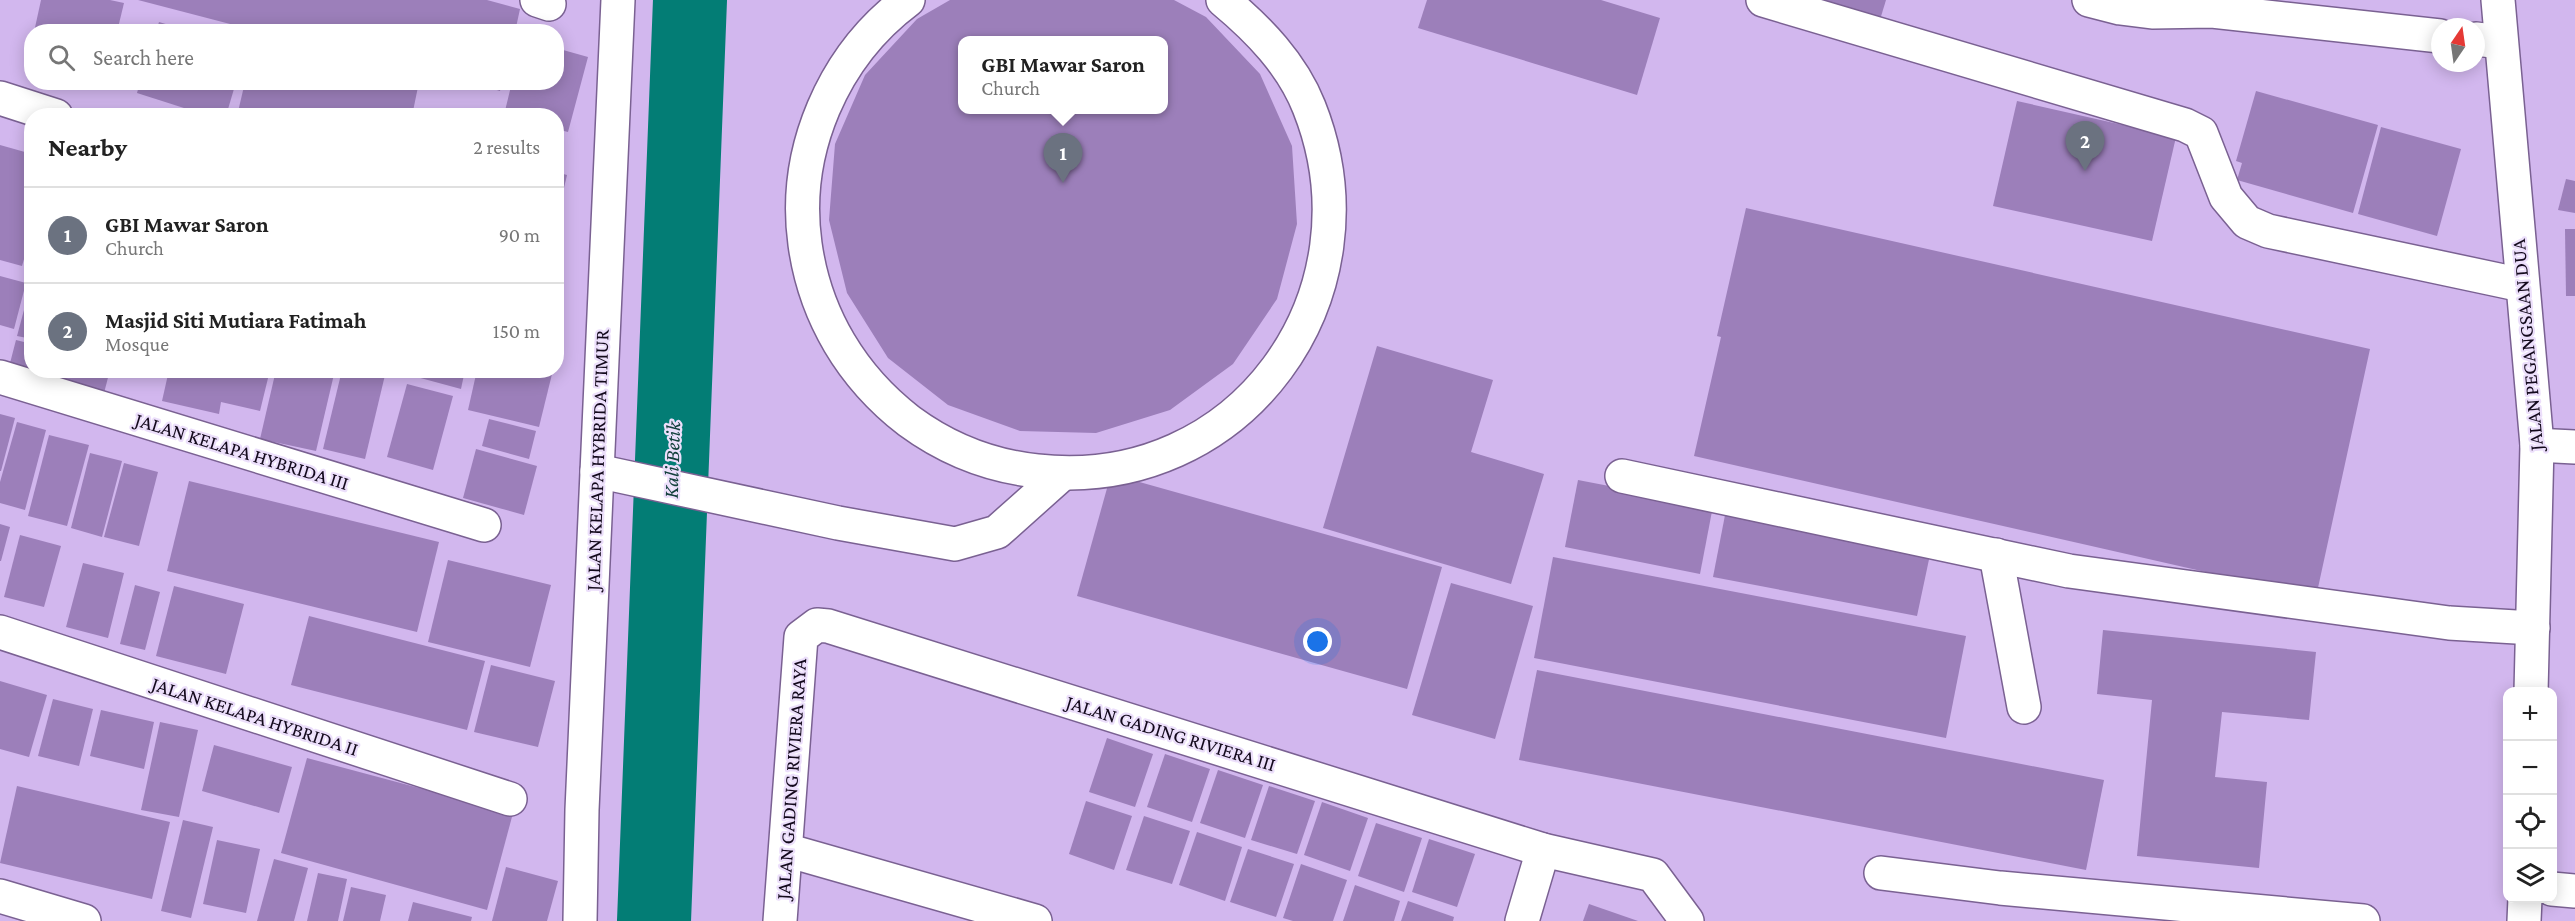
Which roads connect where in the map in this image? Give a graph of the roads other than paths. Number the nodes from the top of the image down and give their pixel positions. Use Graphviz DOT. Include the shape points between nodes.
graph roads {
  1 [pos="618,0"];
  2 [pos="908,0"];
  3 [pos="1223,0"];
  4 [pos="1763,0"];
  5 [pos="2089,0"];
  6 [pos="2498,0"];
  7 [pos="2431,35"];
  8 [pos="2489,40"];
  9 [pos="0,98"];
  10 [pos="31,108"];
  11 [pos="2522,285"];
  12 [pos="0,377"];
  13 [pos="2537,445"];
  14 [pos="2575,447"];
  15 [pos="597,471"];
  16 [pos="1062,474"];
  17 [pos="1622,476"];
  18 [pos="484,525"];
  19 [pos="1996,555"];
  20 [pos="2533,628"];
  21 [pos="0,632"];
  22 [pos="801,637"];
  23 [pos="2531,687"];
  24 [pos="2024,707"];
  25 [pos="510,800"];
  26 [pos="786,850"];
  27 [pos="1543,850"];
  28 [pos="1881,873"];
  29 [pos="2557,889"];
  30 [pos="2575,891"];
  31 [pos="0,896"];
  32 [pos="2525,903"];
  33 [pos="84,921"];
  34 [pos="580,921"];
  35 [pos="780,921"];
  36 [pos="1035,921"];
  37 [pos="1522,921"];
  38 [pos="1687,921"];
  39 [pos="2363,921"];
  40 [pos="2524,921"];
  1 -- 15 [label="street, JALAN KELAPA HYBRIDA TIMUR"];
  2 -- 16 [label="street" via="891,12 838,76 816,124 804,188 802,224 809,271 828,326 852,364 885,402 925,432 968,455 1014,468"];
  3 -- 16 [label="street" via="1254,25 1278,54 1309,106 1327,168 1330,232 1314,305 1293,348 1263,387 1229,419 1188,444 1149,459 1110,470"];
  4 -- 11 [label="street" via="2185,125 2201,133 2226,197 2247,222 2268,231"];
  5 -- 7 [label="street" via="2152,12 2212,11"];
  6 -- 8 [label="street, JALAN PEGANGSAAN DUA"];
  8 -- 11 [label="street, JALAN PEGANGSAAN DUA"];
  9 -- 10 [label="street"];
  11 -- 13 [label="street, JALAN PEGANGSAAN DUA"];
  12 -- 18 [label="street, JALAN KELAPA HYBRIDA III"];
  13 -- 14 [label="street"];
  13 -- 20 [label="street, JALAN PEGANGSAAN DUA"];
  15 -- 16 [label="street" via="955,544 997,532"];
  15 -- 34 [label="street, JALAN KELAPA HYBRIDA TIMUR"];
  17 -- 19 [label="street"];
  19 -- 20 [label="street" via="2069,571 2425,620"];
  19 -- 24 [label="street"];
  20 -- 23 [label="street, JALAN PEGANGSAAN DUA"];
  21 -- 25 [label="street, JALAN KELAPA HYBRIDA II"];
  22 -- 26 [label="street, JALAN GADING RIVIERA RAYA"];
  22 -- 27 [label="street, JALAN GADING RIVIERA III" via="817,625 828,626"];
  26 -- 35 [label="street, JALAN GADING RIVIERA RAYA"];
  26 -- 36 [label="street"];
  27 -- 37 [label="street"];
  27 -- 38 [label="street, JALAN GADING RIVIERA III" via="1653,875"];
  28 -- 39 [label="street" via="2000,888"];
  29 -- 30 [label="street"];
  31 -- 33 [label="street"];
  32 -- 40 [label="street"];
}
